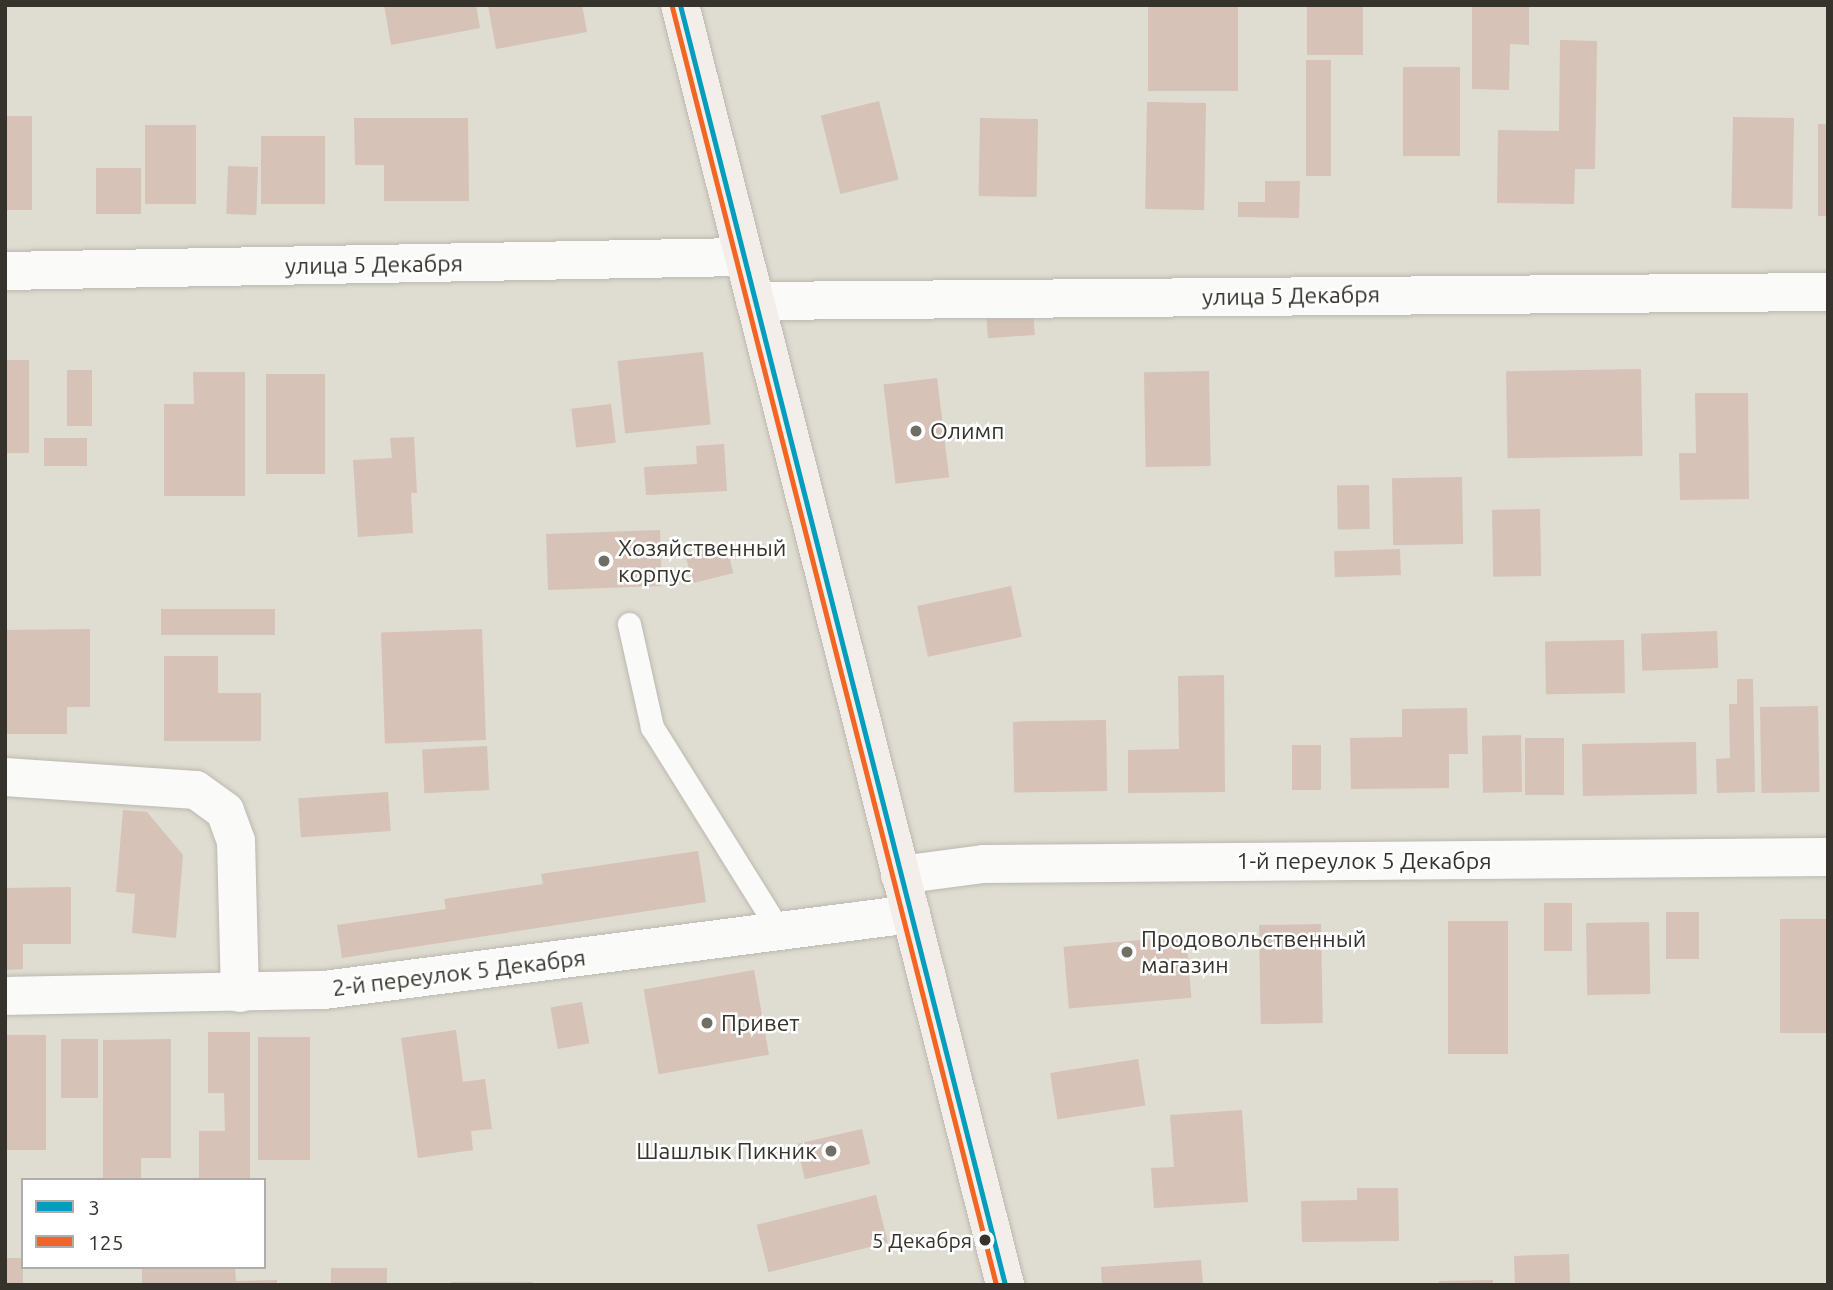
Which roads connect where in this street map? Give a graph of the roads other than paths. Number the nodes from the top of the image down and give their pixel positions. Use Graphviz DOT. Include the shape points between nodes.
graph roads {
  1 [pos="680,5"];
  2 [pos="742,257"];
  3 [pos="5,271"];
  4 [pos="1828,292"];
  5 [pos="755,301"];
  6 [pos="629,624"];
  7 [pos="5,777"];
  8 [pos="1828,858"];
  9 [pos="901,874"];
  10 [pos="911,914"];
  11 [pos="780,932"];
  12 [pos="240,993"];
  13 [pos="5,996"];
  14 [pos="1005,1285"];
  1 -- 2 [label="main road"];
  2 -- 3 [label="street, улица 5 Декабря"];
  2 -- 5 [label="main road"];
  4 -- 5 [label="street, улица 5 Декабря"];
  5 -- 9 [label="main road"];
  6 -- 11 [label="lane" via="652,727"];
  7 -- 12 [label="street" via="196,790 225,811 236,841"];
  8 -- 9 [label="street, 1-й переулок 5 Декабря" via="982,864"];
  9 -- 10 [label="main road"];
  10 -- 11 [label="street, 2-й переулок 5 Декабря"];
  10 -- 14 [label="main road"];
  11 -- 12 [label="street, 2-й переулок 5 Декабря" via="324,990"];
  12 -- 13 [label="street, 2-й переулок 5 Декабря"];
}
